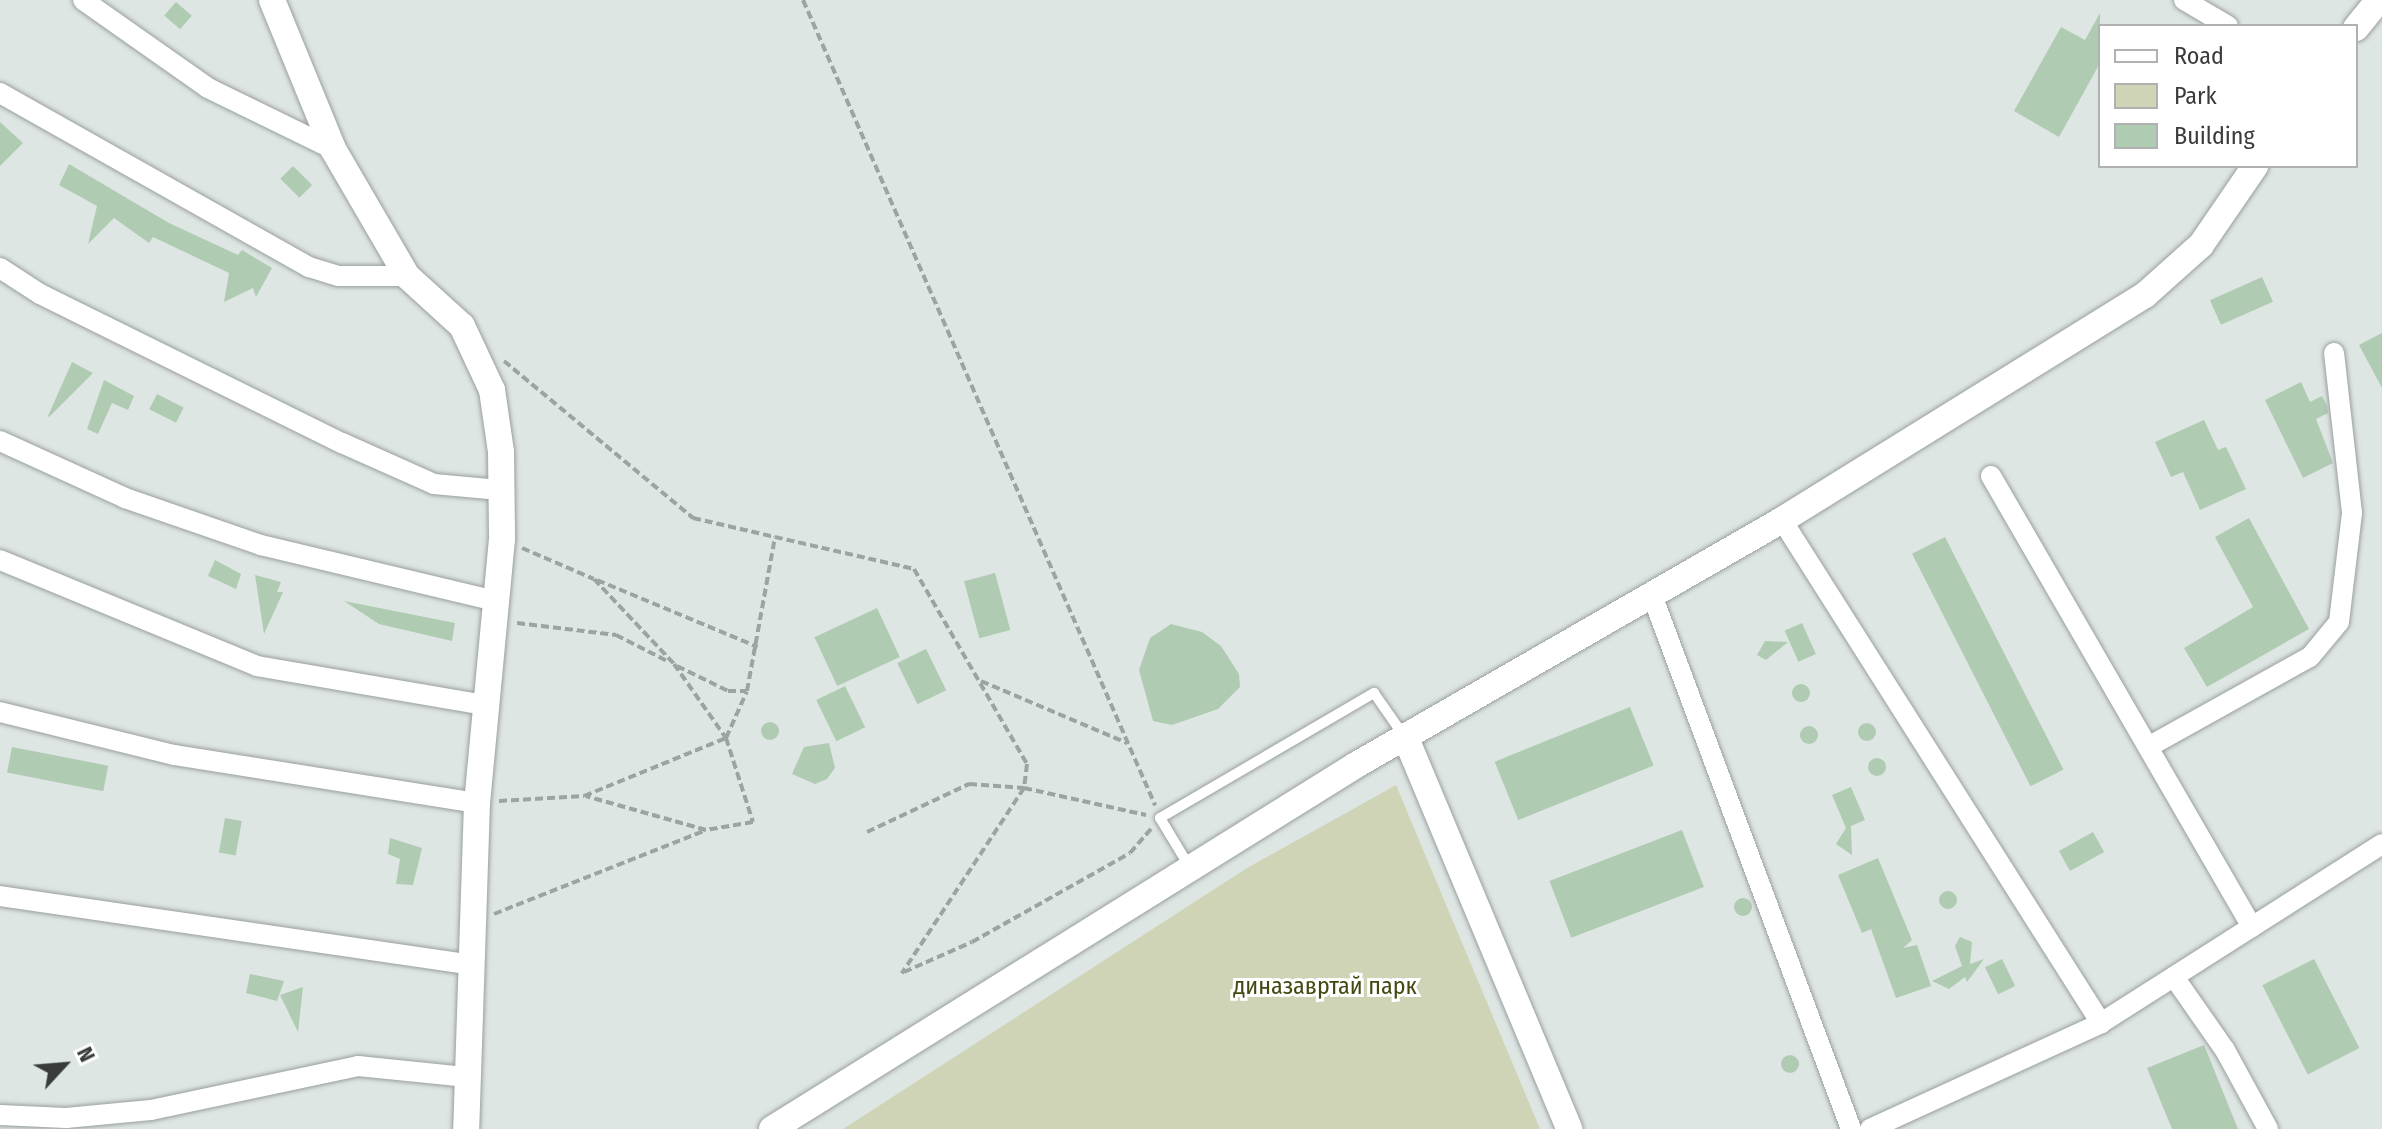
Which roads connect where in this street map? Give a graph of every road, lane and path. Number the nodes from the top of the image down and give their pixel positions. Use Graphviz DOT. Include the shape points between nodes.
graph roads {
  1 [pos="83,0"];
  2 [pos="272,0"];
  3 [pos="803,0"];
  4 [pos="2184,0"];
  5 [pos="2379,0"];
  6 [pos="2225,24"];
  7 [pos="2358,26"];
  8 [pos="0,93"];
  9 [pos="333,149"];
  10 [pos="2254,168"];
  11 [pos="0,268"];
  12 [pos="407,276"];
  13 [pos="0,288"];
  14 [pos="40,294"];
  15 [pos="2334,353"];
  16 [pos="499,356"];
  17 [pos="0,441"];
  18 [pos="1991,476"];
  19 [pos="500,490"];
  20 [pos="1782,520"];
  21 [pos="775,537"];
  22 [pos="502,539"];
  23 [pos="0,560"];
  24 [pos="594,579"];
  25 [pos="1652,595"];
  26 [pos="493,610"];
  27 [pos="758,647"];
  28 [pos="674,664"];
  29 [pos="979,680"];
  30 [pos="747,691"];
  31 [pos="486,705"];
  32 [pos="0,712"];
  33 [pos="1405,736"];
  34 [pos="726,738"];
  35 [pos="1129,744"];
  36 [pos="2148,747"];
  37 [pos="1024,788"];
  38 [pos="584,796"];
  39 [pos="477,803"];
  40 [pos="1160,818"];
  41 [pos="706,830"];
  42 [pos="867,832"];
  43 [pos="2382,844"];
  44 [pos="1190,868"];
  45 [pos="0,896"];
  46 [pos="472,923"];
  47 [pos="2252,927"];
  48 [pos="471,965"];
  49 [pos="2174,977"];
  50 [pos="2101,1023"];
  51 [pos="467,1077"];
  52 [pos="0,1115"];
  53 [pos="466,1129"];
  54 [pos="772,1129"];
  55 [pos="1569,1129"];
  56 [pos="1851,1129"];
  57 [pos="1870,1129"];
  58 [pos="2268,1129"];
  1 -- 9 [label="street" via="208,88"];
  2 -- 9 [label="street"];
  3 -- 35 [label="path"];
  4 -- 6 [label="street"];
  5 -- 7 [label="street"];
  8 -- 12 [label="street" via="309,267 339,276"];
  9 -- 12 [label="street"];
  10 -- 20 [label="street" via="2201,245 2145,295"];
  11 -- 14 [label="street"];
  12 -- 19 [label="street" via="462,326 492,390 501,452"];
  13 -- 14 [label="street"];
  14 -- 19 [label="street" via="434,484"];
  15 -- 36 [label="street" via="2352,513 2339,622 2310,657"];
  16 -- 21 [label="path" via="693,518"];
  17 -- 26 [label="street" via="125,498 261,545"];
  18 -- 36 [label="street"];
  19 -- 22 [label="street"];
  20 -- 25 [label="street"];
  20 -- 50 [label="street"];
  21 -- 27 [label="path"];
  21 -- 29 [label="path" via="914,569"];
  22 -- 24 [label="path"];
  22 -- 26 [label="street"];
  23 -- 31 [label="street" via="257,666"];
  24 -- 27 [label="path"];
  24 -- 28 [label="path"];
  25 -- 33 [label="street"];
  25 -- 56 [label="street"];
  26 -- 28 [label="path" via="616,635"];
  26 -- 31 [label="street"];
  27 -- 30 [label="path"];
  28 -- 30 [label="path" via="728,691"];
  28 -- 34 [label="path"];
  29 -- 35 [label="path"];
  29 -- 37 [label="path" via="1027,764"];
  30 -- 34 [label="path"];
  31 -- 39 [label="street"];
  32 -- 39 [label="street" via="174,755"];
  33 -- 40 [label="lane" via="1374,693"];
  33 -- 44 [label="street"];
  33 -- 55 [label="street"];
  34 -- 38 [label="path"];
  34 -- 41 [label="path" via="753,822"];
  35 -- 40 [label="path"];
  36 -- 47 [label="street"];
  37 -- 40 [label="path"];
  37 -- 40 [label="path" via="902,973 972,942 1130,853"];
  37 -- 42 [label="path" via="969,784"];
  38 -- 39 [label="path"];
  38 -- 41 [label="path"];
  39 -- 46 [label="street"];
  40 -- 44 [label="lane"];
  41 -- 46 [label="path"];
  43 -- 47 [label="street"];
  44 -- 54 [label="street"];
  45 -- 48 [label="street"];
  46 -- 48 [label="street"];
  47 -- 49 [label="street"];
  48 -- 51 [label="street"];
  49 -- 50 [label="street"];
  49 -- 58 [label="street" via="2225,1050"];
  50 -- 57 [label="street"];
  51 -- 52 [label="street" via="358,1066 151,1110 66,1118"];
  51 -- 53 [label="street"];
}
